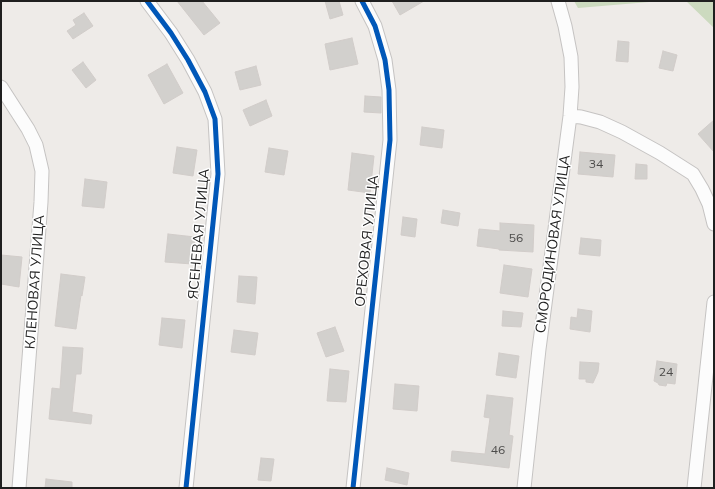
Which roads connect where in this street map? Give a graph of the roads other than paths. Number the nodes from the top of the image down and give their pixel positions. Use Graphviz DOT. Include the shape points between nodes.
graph roads {
  1 [pos="146,1"];
  2 [pos="362,1"];
  3 [pos="558,1"];
  4 [pos="1,87"];
  5 [pos="570,116"];
  6 [pos="714,224"];
  7 [pos="714,302"];
  8 [pos="19,488"];
  9 [pos="186,488"];
  10 [pos="353,488"];
  11 [pos="524,488"];
  12 [pos="694,488"];
  1 -- 9 [label="street, ЯСЕНЕВАЯ УЛИЦА" via="171,32 188,60 205,92 215,119 218,174"];
  2 -- 10 [label="street, ОРЕХОВАЯ УЛИЦА" via="375,26 385,60 389,90 390,140"];
  3 -- 5 [label="street, СМОРОДИНОВАЯ УЛИЦА" via="571,57"];
  4 -- 8 [label="street, КЛЕНОВАЯ УЛИЦА" via="36,145 42,171"];
  5 -- 6 [label="street" via="600,122 622,132 693,174 709,204"];
  5 -- 11 [label="street, СМОРОДИНОВАЯ УЛИЦА" via="539,349"];
  7 -- 12 [label="street"];
}
